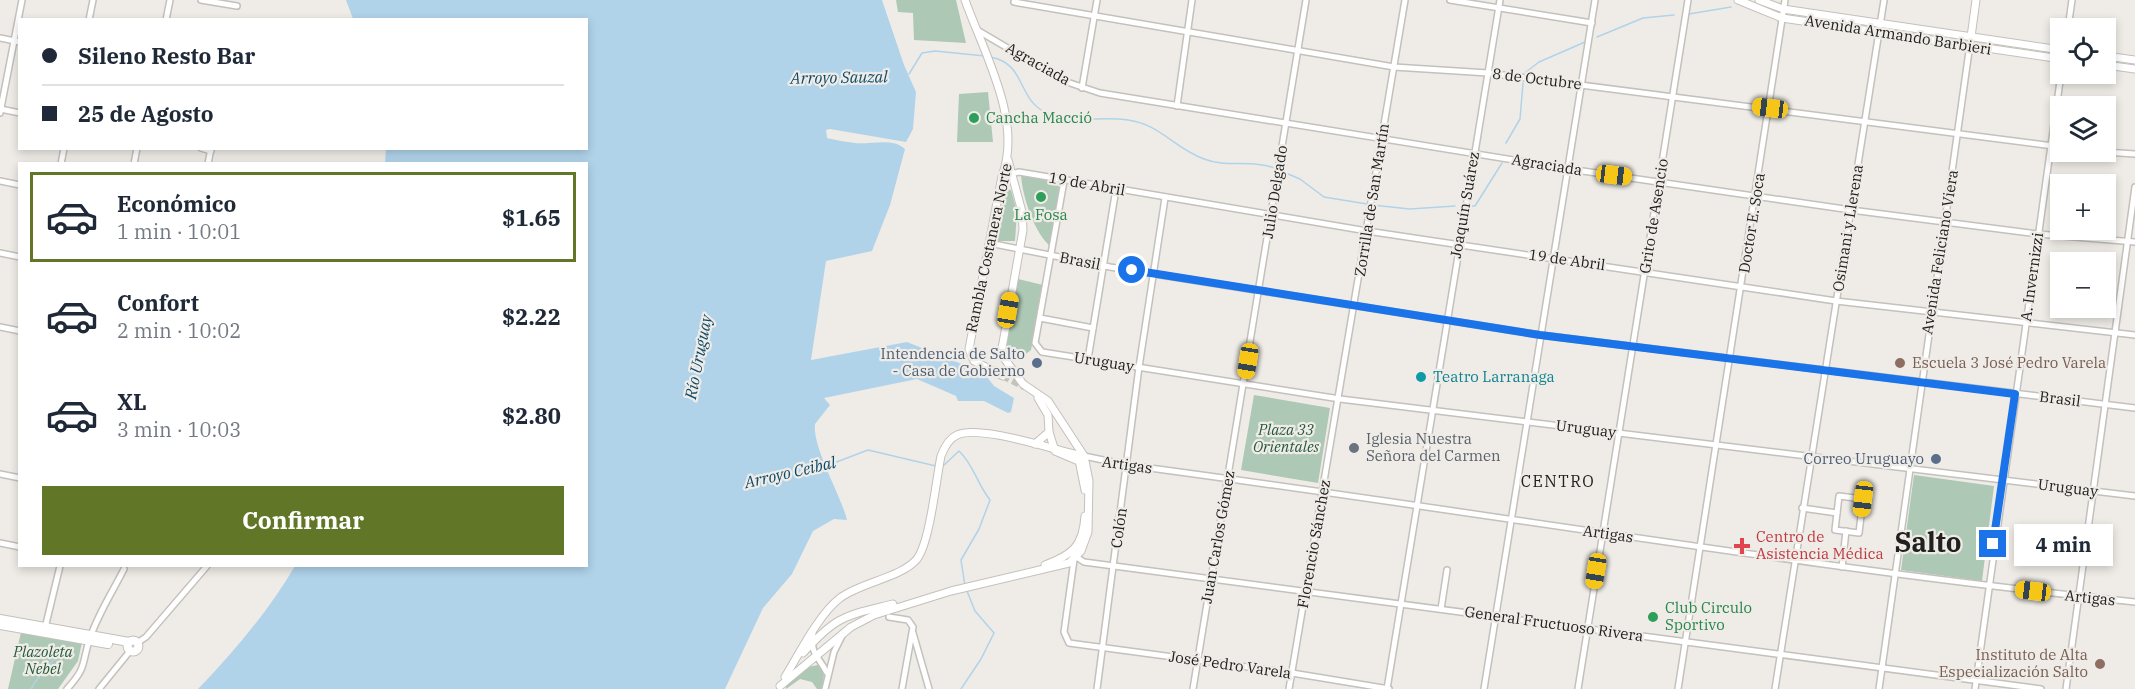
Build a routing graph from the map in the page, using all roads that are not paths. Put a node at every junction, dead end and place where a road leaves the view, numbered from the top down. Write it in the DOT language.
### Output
graph roads {
  1 [pos="22,0"];
  2 [pos="93,0"];
  3 [pos="170,0"];
  4 [pos="201,0"];
  5 [pos="965,0"];
  6 [pos="1096,0"];
  7 [pos="1192,0"];
  8 [pos="1306,0"];
  9 [pos="1405,0"];
  10 [pos="1450,0"];
  11 [pos="1500,0"];
  12 [pos="1595,0"];
  13 [pos="1688,0"];
  14 [pos="1738,0"];
  15 [pos="1759,0"];
  16 [pos="1785,0"];
  17 [pos="1884,0"];
  18 [pos="1976,0"];
  19 [pos="2072,0"];
  20 [pos="1014,2"];
  21 [pos="1030,2"];
  22 [pos="237,6"];
  23 [pos="1499,7"];
  24 [pos="1783,9"];
  25 [pos="1094,16"];
  26 [pos="19,18"];
  27 [pos="89,18"];
  28 [pos="166,18"];
  29 [pos="1782,18"];
  30 [pos="2069,18"];
  31 [pos="1592,23"];
  32 [pos="976,29"];
  33 [pos="1879,29"];
  34 [pos="1187,33"];
  35 [pos="1971,37"];
  36 [pos="0,38"];
  37 [pos="16,42"];
  38 [pos="1970,46"];
  39 [pos="2050,48"];
  40 [pos="1297,52"];
  41 [pos="2050,57"];
  42 [pos="2116,57"];
  43 [pos="2135,60"];
  44 [pos="2116,66"];
  45 [pos="1394,67"];
  46 [pos="2135,69"];
  47 [pos="1488,73"];
  48 [pos="1582,85"];
  49 [pos="1082,88"];
  50 [pos="1672,96"];
  51 [pos="1177,106"];
  52 [pos="1770,108"];
  53 [pos="0,111"];
  54 [pos="18,113"];
  55 [pos="1866,120"];
  56 [pos="1286,124"];
  57 [pos="1958,134"];
  58 [pos="1382,140"];
  59 [pos="2050,146"];
  60 [pos="2116,153"];
  61 [pos="1474,154"];
  62 [pos="2135,154"];
  63 [pos="1008,160"];
  64 [pos="1569,169"];
  65 [pos="1011,172"];
  66 [pos="1002,176"];
  67 [pos="0,181"];
  68 [pos="1064,181"];
  69 [pos="1660,181"];
  70 [pos="18,185"];
  71 [pos="2135,187"];
  72 [pos="1116,189"];
  73 [pos="999,190"];
  74 [pos="1016,190"];
  75 [pos="1756,196"];
  76 [pos="1165,198"];
  77 [pos="1851,210"];
  78 [pos="1271,215"];
  79 [pos="1944,223"];
  80 [pos="1367,231"];
  81 [pos="2038,234"];
  82 [pos="2128,242"];
  83 [pos="2135,242"];
  84 [pos="989,243"];
  85 [pos="1458,244"];
  86 [pos="1019,249"];
  87 [pos="0,253"];
  88 [pos="1052,256"];
  89 [pos="18,257"];
  90 [pos="1555,258"];
  91 [pos="1103,266"];
  92 [pos="1645,271"];
  93 [pos="1154,274"];
  94 [pos="1742,285"];
  95 [pos="1259,290"];
  96 [pos="1836,301"];
  97 [pos="1355,307"];
  98 [pos="1931,312"];
  99 [pos="1040,318"];
  100 [pos="1446,321"];
  101 [pos="2026,323"];
  102 [pos="0,327"];
  103 [pos="1093,328"];
  104 [pos="18,331"];
  105 [pos="2115,332"];
  106 [pos="2135,334"];
  107 [pos="1540,335"];
  108 [pos="1634,346"];
  109 [pos="1730,358"];
  110 [pos="1088,359"];
  111 [pos="1139,367"];
  112 [pos="1824,372"];
  113 [pos="1003,376"];
  114 [pos="1921,382"];
  115 [pos="1244,385"];
  116 [pos="2015,394"];
  117 [pos="1038,398"];
  118 [pos="1340,399"];
  119 [pos="2105,405"];
  120 [pos="2135,408"];
  121 [pos="1431,410"];
  122 [pos="1526,422"];
  123 [pos="1049,432"];
  124 [pos="1619,433"];
  125 [pos="1035,444"];
  126 [pos="1716,445"];
  127 [pos="1055,451"];
  128 [pos="1810,456"];
  129 [pos="1082,459"];
  130 [pos="1127,465"];
  131 [pos="1908,467"];
  132 [pos="0,474"];
  133 [pos="18,478"];
  134 [pos="1228,479"];
  135 [pos="2002,480"];
  136 [pos="2093,491"];
  137 [pos="1323,493"];
  138 [pos="2135,496"];
  139 [pos="1416,506"];
  140 [pos="1802,508"];
  141 [pos="1837,513"];
  142 [pos="1510,520"];
  143 [pos="1846,531"];
  144 [pos="1602,533"];
  145 [pos="0,543"];
  146 [pos="18,547"];
  147 [pos="1701,548"];
  148 [pos="1073,559"];
  149 [pos="1794,561"];
  150 [pos="1114,565"];
  151 [pos="60,567"];
  152 [pos="206,567"];
  153 [pos="1842,567"];
  154 [pos="124,569"];
  155 [pos="1447,570"];
  156 [pos="1894,573"];
  157 [pos="1211,577"];
  158 [pos="1987,586"];
  159 [pos="1306,590"];
  160 [pos="940,595"];
  161 [pos="2079,596"];
  162 [pos="2135,602"];
  163 [pos="1401,603"];
  164 [pos="1441,609"];
  165 [pos="1496,616"];
  166 [pos="889,617"];
  167 [pos="0,619"];
  168 [pos="0,625"];
  169 [pos="1587,629"];
  170 [pos="44,631"];
  171 [pos="813,632"];
  172 [pos="845,632"];
  173 [pos="913,632"];
  174 [pos="90,638"];
  175 [pos="1686,642"];
  176 [pos="811,644"];
  177 [pos="131,646"];
  178 [pos="1102,648"];
  179 [pos="834,652"];
  180 [pos="1780,654"];
  181 [pos="816,658"];
  182 [pos="1198,660"];
  183 [pos="794,667"];
  184 [pos="1881,668"];
  185 [pos="827,673"];
  186 [pos="1292,673"];
  187 [pos="1976,681"];
  188 [pos="779,687"];
  189 [pos="67,689"];
  190 [pos="99,689"];
  191 [pos="825,689"];
  192 [pos="902,689"];
  193 [pos="929,689"];
  194 [pos="1097,689"];
  195 [pos="1193,689"];
  196 [pos="1289,689"];
  197 [pos="1388,689"];
  198 [pos="1485,689"];
  199 [pos="1578,689"];
  200 [pos="1678,689"];
  201 [pos="1775,689"];
  202 [pos="1879,689"];
  203 [pos="1974,689"];
  204 [pos="2041,689"];
  205 [pos="2066,689"];
  1 -- 26 [label="street"];
  2 -- 27 [label="street"];
  3 -- 28 [label="street"];
  4 -- 22 [label="street"];
  5 -- 32 [label="street, Rambla Costanera Norte"];
  6 -- 25 [label="street"];
  7 -- 34 [label="street"];
  8 -- 40 [label="street, Julio Delgado"];
  9 -- 45 [label="street, Zorrilla de San Martín"];
  10 -- 23 [label="street"];
  11 -- 23 [label="street, Joaquín Suárez"];
  12 -- 31 [label="street"];
  13 -- 50 [label="street, Grito de Asencio"];
  14 -- 29 [label="street, Avenida Armando Barbieri"];
  15 -- 24 [label="street, Avenida Armando Barbieri"];
  16 -- 24 [label="street, Doctor E. Soca"];
  17 -- 33 [label="street, Osimani y Llerena"];
  18 -- 35 [label="street"];
  19 -- 30 [label="street"];
  20 -- 21 [label="street, 8 de Octubre"];
  21 -- 25 [label="street, 8 de Octubre"];
  23 -- 31 [label="street"];
  23 -- 47 [label="street, Joaquín Suárez"];
  24 -- 29 [label="street, Doctor E. Soca"];
  24 -- 33 [label="street, Avenida Armando Barbieri"];
  25 -- 34 [label="street, 8 de Octubre"];
  25 -- 49 [label="street"];
  29 -- 33 [label="street, Avenida Armando Barbieri"];
  29 -- 52 [label="street, Doctor E. Soca"];
  31 -- 48 [label="street"];
  32 -- 49 [label="street, Agraciada"];
  32 -- 63 [label="street, Rambla Costanera Norte"];
  33 -- 35 [label="street, Avenida Armando Barbieri"];
  33 -- 38 [label="street, Avenida Armando Barbieri"];
  33 -- 55 [label="street, Osimani y Llerena"];
  34 -- 40 [label="street, 8 de Octubre"];
  34 -- 51 [label="street"];
  35 -- 38 [label="street, Avenida Feliciano Viera"];
  35 -- 39 [label="street, Avenida Armando Barbieri"];
  36 -- 37 [label="street"];
  37 -- 53 [label="street"];
  38 -- 41 [label="street, Avenida Armando Barbieri"];
  38 -- 57 [label="street, Avenida Feliciano Viera"];
  40 -- 45 [label="street, 8 de Octubre"];
  40 -- 56 [label="street, Julio Delgado"];
  42 -- 43 [label="street"];
  44 -- 46 [label="street"];
  45 -- 47 [label="street, 8 de Octubre"];
  45 -- 58 [label="street, Zorrilla de San Martín"];
  47 -- 48 [label="street, 8 de Octubre"];
  47 -- 61 [label="street, Joaquín Suárez"];
  48 -- 50 [label="street, 8 de Octubre"];
  48 -- 64 [label="street"];
  49 -- 51 [label="street, Agraciada"];
  50 -- 52 [label="street, 8 de Octubre"];
  50 -- 69 [label="street, Grito de Asencio"];
  51 -- 56 [label="street, Agraciada"];
  52 -- 55 [label="street, 8 de Octubre"];
  52 -- 75 [label="street, Doctor E. Soca"];
  53 -- 54 [label="street"];
  55 -- 57 [label="street, 8 de Octubre"];
  55 -- 77 [label="street, Osimani y Llerena"];
  56 -- 58 [label="street, Agraciada"];
  56 -- 78 [label="street, Julio Delgado"];
  57 -- 59 [label="street, 8 de Octubre"];
  57 -- 79 [label="street, Avenida Feliciano Viera"];
  58 -- 61 [label="street, Agraciada"];
  58 -- 80 [label="street, Zorrilla de San Martín"];
  59 -- 81 [label="street, A. Invernizzi"];
  60 -- 62 [label="street"];
  61 -- 64 [label="street, Agraciada"];
  61 -- 85 [label="street, Joaquín Suárez"];
  63 -- 65 [label="street"];
  63 -- 66 [label="street, Rambla Costanera Norte"];
  64 -- 69 [label="street, Agraciada"];
  64 -- 90 [label="street"];
  65 -- 66 [label="street"];
  65 -- 68 [label="street, 19 de Abril"];
  65 -- 74 [label="street"];
  66 -- 73 [label="street, Rambla Costanera Norte"];
  67 -- 70 [label="street"];
  68 -- 72 [label="street, 19 de Abril"];
  68 -- 88 [label="street"];
  69 -- 75 [label="street, Agraciada"];
  69 -- 92 [label="street, Grito de Asencio"];
  71 -- 82 [label="street"];
  72 -- 76 [label="street, 19 de Abril"];
  72 -- 91 [label="street"];
  73 -- 74 [label="street"];
  73 -- 84 [label="street, Rambla Costanera Norte"];
  74 -- 86 [label="street"];
  75 -- 77 [label="street, Agraciada"];
  75 -- 94 [label="street, Doctor E. Soca"];
  76 -- 78 [label="street, 19 de Abril"];
  76 -- 93 [label="street, Colón"];
  77 -- 79 [label="street, Agraciada"];
  77 -- 96 [label="street, Osimani y Llerena"];
  78 -- 80 [label="street, 19 de Abril"];
  78 -- 95 [label="street, Julio Delgado"];
  79 -- 81 [label="street, Agraciada"];
  79 -- 98 [label="street, Avenida Feliciano Viera"];
  80 -- 85 [label="street, 19 de Abril"];
  80 -- 97 [label="street, Zorrilla de San Martín"];
  81 -- 82 [label="street, Agraciada"];
  81 -- 101 [label="street, A. Invernizzi"];
  82 -- 83 [label="street, Agraciada"];
  82 -- 105 [label="street"];
  84 -- 86 [label="street, Brasil"];
  84 -- 113 [label="street, Rambla Costanera Norte"];
  85 -- 90 [label="street, 19 de Abril"];
  85 -- 100 [label="street, Joaquín Suárez"];
  86 -- 88 [label="street, Brasil"];
  86 -- 129 [label="street"];
  87 -- 89 [label="street"];
  88 -- 91 [label="street, Brasil"];
  88 -- 99 [label="street"];
  90 -- 92 [label="street, 19 de Abril"];
  90 -- 107 [label="street"];
  91 -- 93 [label="street, Brasil"];
  91 -- 103 [label="street"];
  92 -- 94 [label="street, 19 de Abril"];
  92 -- 108 [label="street, Grito de Asencio"];
  93 -- 95 [label="street, Brasil"];
  93 -- 111 [label="street, Colón"];
  94 -- 96 [label="street, 19 de Abril"];
  94 -- 109 [label="street, Doctor E. Soca"];
  95 -- 97 [label="street, Brasil"];
  95 -- 115 [label="street, Julio Delgado"];
  96 -- 98 [label="street, 19 de Abril"];
  96 -- 112 [label="street, Osimani y Llerena"];
  97 -- 100 [label="street, Brasil"];
  97 -- 118 [label="street, Zorrilla de San Martín"];
  98 -- 101 [label="street, 19 de Abril"];
  98 -- 114 [label="street, Avenida Feliciano Viera"];
  99 -- 103 [label="street"];
  99 -- 110 [label="street, Uruguay"];
  100 -- 107 [label="street, Brasil"];
  100 -- 121 [label="street, Joaquín Suárez"];
  101 -- 105 [label="street, 19 de Abril"];
  101 -- 116 [label="street, A. Invernizzi"];
  102 -- 104 [label="street"];
  103 -- 110 [label="street"];
  105 -- 106 [label="street, 19 de Abril"];
  105 -- 119 [label="street"];
  107 -- 108 [label="street, Brasil"];
  107 -- 122 [label="street"];
  108 -- 109 [label="street, Brasil"];
  108 -- 124 [label="street, Grito de Asencio"];
  109 -- 112 [label="street, Brasil"];
  109 -- 126 [label="street, Doctor E. Soca"];
  110 -- 111 [label="street, Uruguay"];
  111 -- 115 [label="street, Uruguay"];
  111 -- 130 [label="street, Colón"];
  112 -- 114 [label="street, Brasil"];
  112 -- 128 [label="street, Osimani y Llerena"];
  114 -- 116 [label="street, Brasil"];
  114 -- 131 [label="street, Avenida Feliciano Viera"];
  115 -- 118 [label="street, Uruguay"];
  115 -- 134 [label="street, Juan Carlos Gómez"];
  116 -- 119 [label="street, Brasil"];
  116 -- 135 [label="street, A. Invernizzi"];
  117 -- 123 [label="street"];
  118 -- 121 [label="street, Uruguay"];
  118 -- 137 [label="street, Florencio Sánchez"];
  119 -- 120 [label="street, Brasil"];
  119 -- 136 [label="street"];
  121 -- 122 [label="street, Uruguay"];
  121 -- 139 [label="street, Joaquín Suárez"];
  122 -- 124 [label="street, Uruguay"];
  122 -- 142 [label="street"];
  123 -- 125 [label="street"];
  123 -- 127 [label="street"];
  124 -- 126 [label="street, Uruguay"];
  124 -- 144 [label="street, Grito de Asencio"];
  125 -- 127 [label="street"];
  125 -- 171 [label="street"];
  126 -- 128 [label="street, Uruguay"];
  126 -- 147 [label="street, Doctor E. Soca"];
  127 -- 129 [label="street"];
  128 -- 131 [label="street, Uruguay"];
  128 -- 140 [label="street, Osimani y Llerena"];
  129 -- 130 [label="street, Artigas"];
  129 -- 148 [label="street"];
  130 -- 134 [label="street, Artigas"];
  130 -- 150 [label="street, Colón"];
  131 -- 135 [label="street, Uruguay"];
  131 -- 156 [label="street, Avenida Feliciano Viera"];
  132 -- 133 [label="street"];
  134 -- 137 [label="street, Artigas"];
  134 -- 157 [label="street, Juan Carlos Gómez"];
  135 -- 136 [label="street, Uruguay"];
  135 -- 158 [label="street, A. Invernizzi"];
  136 -- 138 [label="street, Uruguay"];
  136 -- 161 [label="street"];
  137 -- 139 [label="street, Artigas"];
  137 -- 159 [label="street, Florencio Sánchez"];
  139 -- 142 [label="street, Artigas"];
  139 -- 163 [label="street, Joaquín Suárez"];
  140 -- 141 [label="street"];
  140 -- 149 [label="street, Osimani y Llerena"];
  141 -- 143 [label="street"];
  141 -- 143 [label="street"];
  142 -- 144 [label="street, Artigas"];
  142 -- 165 [label="street"];
  143 -- 153 [label="street"];
  144 -- 147 [label="street, Artigas"];
  144 -- 169 [label="street, Grito de Asencio"];
  145 -- 146 [label="street"];
  147 -- 149 [label="street, Artigas"];
  147 -- 175 [label="street, Doctor E. Soca"];
  148 -- 150 [label="street, General Fructuoso Rivera"];
  148 -- 160 [label="street"];
  148 -- 178 [label="street, José Pedro Varela"];
  149 -- 153 [label="street, Artigas"];
  149 -- 180 [label="street, Osimani y Llerena"];
  150 -- 157 [label="street, General Fructuoso Rivera"];
  150 -- 178 [label="street, Colón"];
  151 -- 170 [label="street"];
  152 -- 177 [label="street"];
  153 -- 156 [label="street, Artigas"];
  154 -- 174 [label="street"];
  155 -- 164 [label="street"];
  156 -- 158 [label="street, Artigas"];
  156 -- 184 [label="street, Avenida Feliciano Viera"];
  157 -- 159 [label="street, General Fructuoso Rivera"];
  157 -- 182 [label="street, Juan Carlos Gómez"];
  158 -- 161 [label="street, Artigas"];
  158 -- 187 [label="street, A. Invernizzi"];
  159 -- 163 [label="street, General Fructuoso Rivera"];
  159 -- 186 [label="street, Florencio Sánchez"];
  160 -- 172 [label="street"];
  160 -- 176 [label="street"];
  161 -- 162 [label="street, Artigas"];
  161 -- 205 [label="street"];
  163 -- 164 [label="street, General Fructuoso Rivera"];
  163 -- 197 [label="street, Joaquín Suárez"];
  164 -- 165 [label="street, General Fructuoso Rivera"];
  165 -- 169 [label="street, General Fructuoso Rivera"];
  165 -- 198 [label="street"];
  166 -- 173 [label="street"];
  167 -- 170 [label="main road"];
  168 -- 170 [label="main road"];
  169 -- 175 [label="street, General Fructuoso Rivera"];
  169 -- 199 [label="street, Grito de Asencio"];
  170 -- 174 [label="main road"];
  171 -- 176 [label="street"];
  171 -- 183 [label="street"];
  172 -- 179 [label="street"];
  172 -- 181 [label="street"];
  173 -- 192 [label="street"];
  173 -- 193 [label="street"];
  174 -- 177 [label="main road"];
  174 -- 189 [label="street"];
  175 -- 180 [label="street, General Fructuoso Rivera"];
  175 -- 200 [label="street, Doctor E. Soca"];
  176 -- 181 [label="street"];
  176 -- 183 [label="street"];
  177 -- 190 [label="street"];
  178 -- 182 [label="street, José Pedro Varela"];
  178 -- 194 [label="street, Colón"];
  179 -- 181 [label="street"];
  179 -- 185 [label="street"];
  180 -- 184 [label="street, General Fructuoso Rivera"];
  180 -- 201 [label="street, Osimani y Llerena"];
  181 -- 183 [label="street"];
  181 -- 185 [label="street"];
  182 -- 186 [label="street, José Pedro Varela"];
  182 -- 195 [label="street, Juan Carlos Gómez"];
  183 -- 188 [label="street"];
  184 -- 187 [label="street, General Fructuoso Rivera"];
  184 -- 202 [label="street, Avenida Feliciano Viera"];
  185 -- 191 [label="street"];
  186 -- 196 [label="street, Florencio Sánchez"];
  186 -- 197 [label="street, José Pedro Varela"];
  187 -- 203 [label="street, A. Invernizzi"];
  187 -- 204 [label="street, General Fructuoso Rivera"];
}
